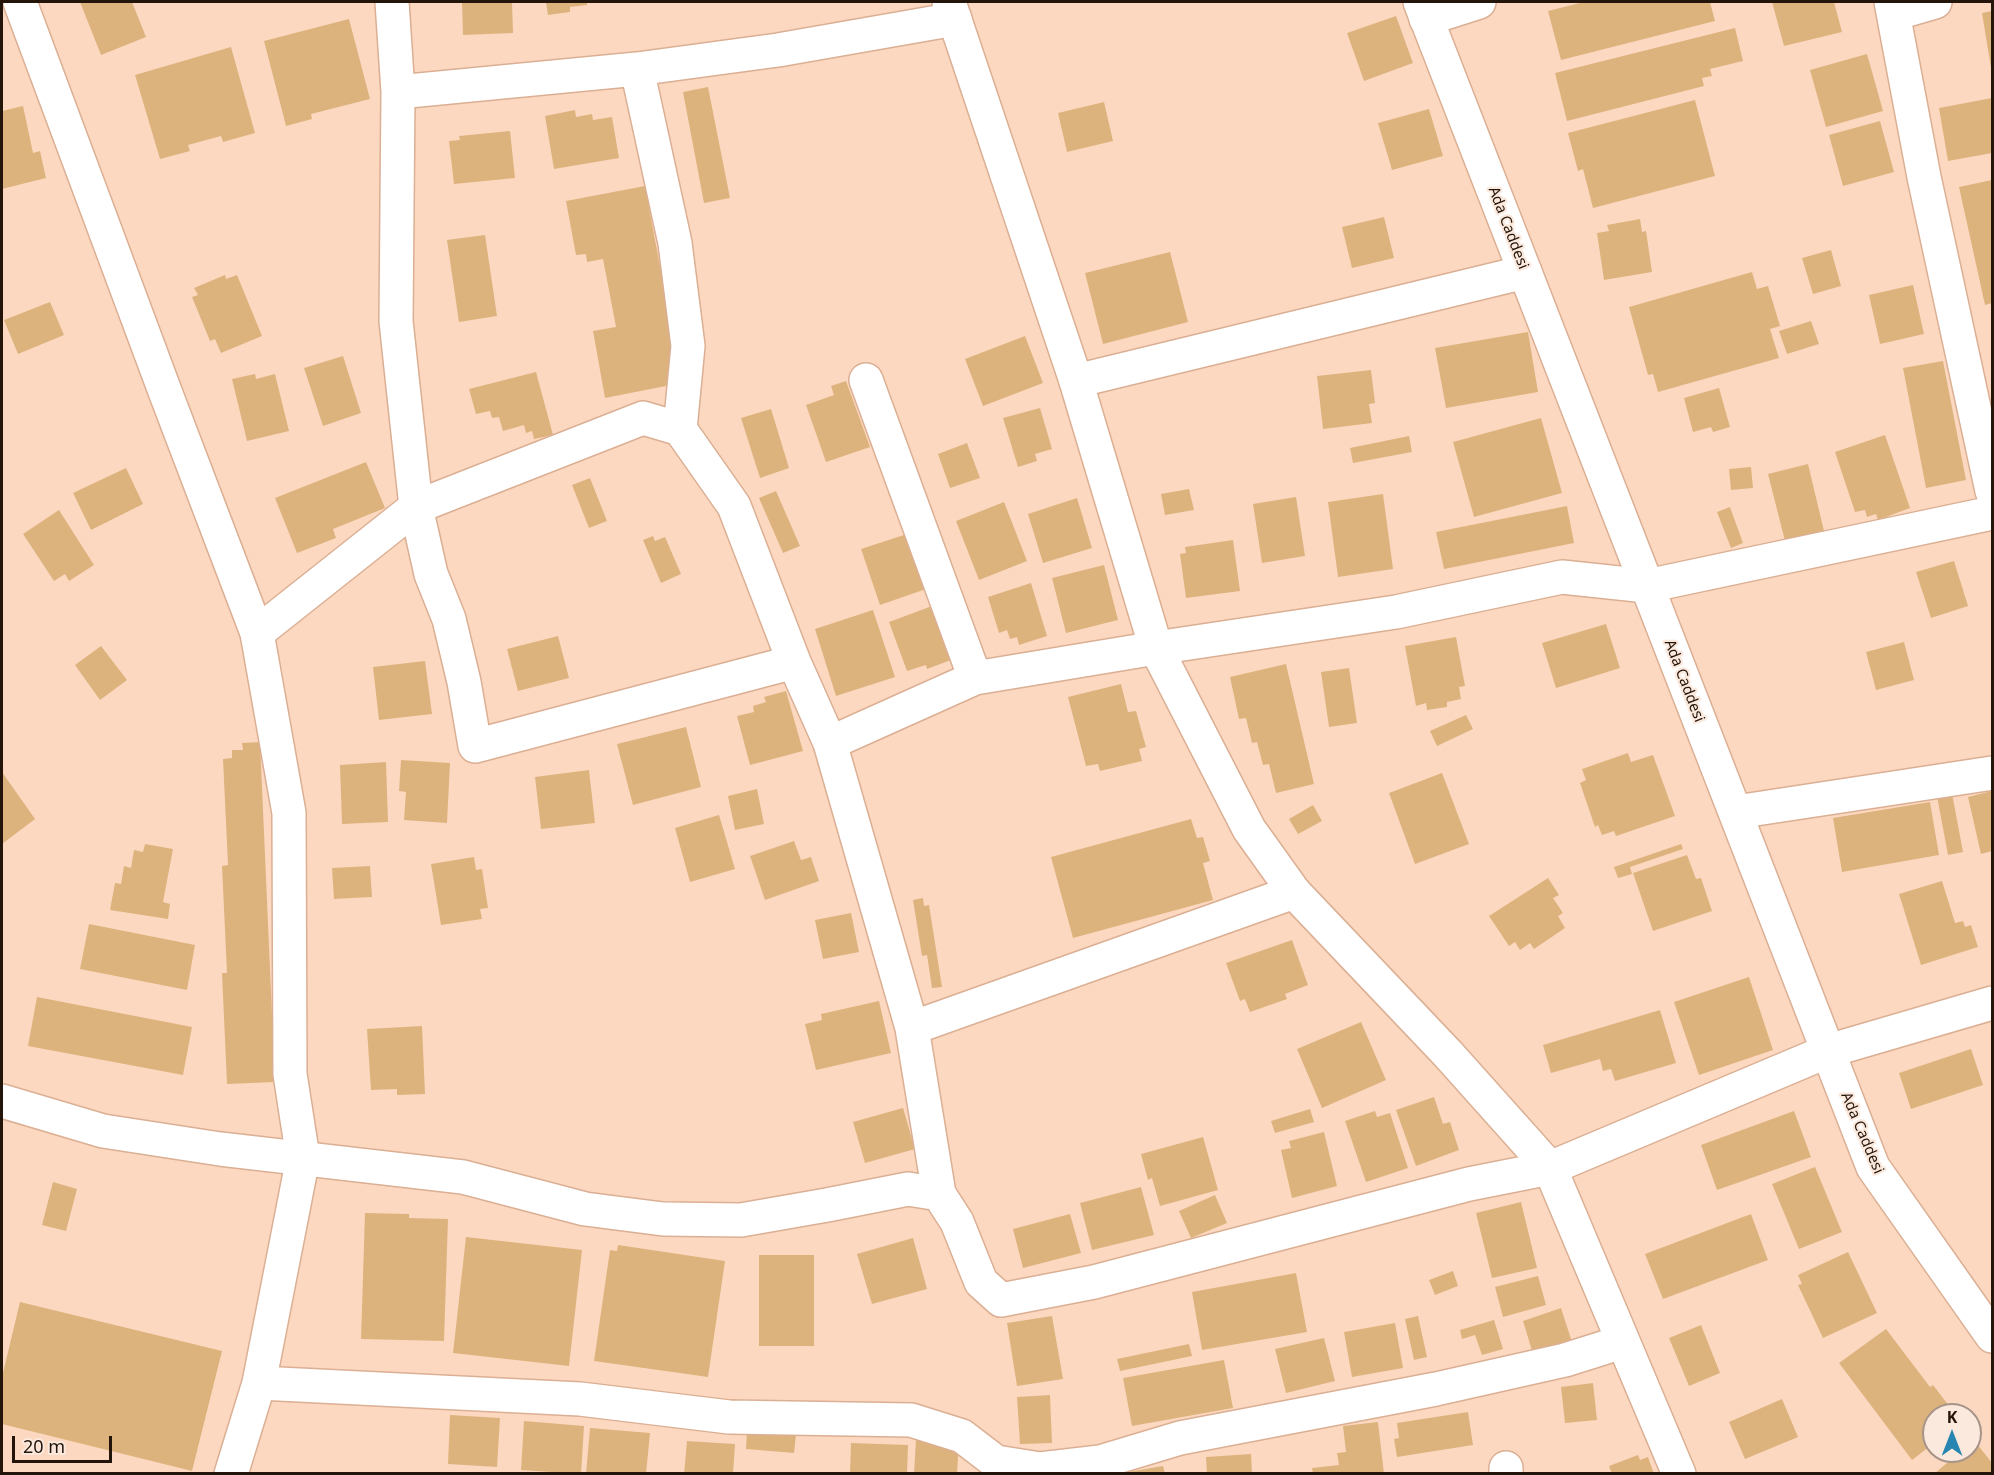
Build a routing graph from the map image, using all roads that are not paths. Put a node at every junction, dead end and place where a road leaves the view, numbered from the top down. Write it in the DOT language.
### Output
graph roads {
  1 [pos="20,2"];
  2 [pos="392,2"];
  3 [pos="1479,2"];
  4 [pos="1935,2"];
  5 [pos="1893,8"];
  6 [pos="952,10"];
  7 [pos="1423,10"];
  8 [pos="637,69"];
  9 [pos="398,92"];
  10 [pos="1525,272"];
  11 [pos="866,380"];
  12 [pos="1076,381"];
  13 [pos="680,429"];
  14 [pos="1992,491"];
  15 [pos="416,507"];
  16 [pos="1992,513"];
  17 [pos="1647,586"];
  18 [pos="257,633"];
  19 [pos="1156,648"];
  20 [pos="794,662"];
  21 [pos="975,678"];
  22 [pos="830,743"];
  23 [pos="1992,772"];
  24 [pos="1736,812"];
  25 [pos="1294,892"];
  26 [pos="1992,1003"];
  27 [pos="912,1028"];
  28 [pos="1828,1051"];
  29 [pos="2,1101"];
  30 [pos="303,1158"];
  31 [pos="1550,1168"];
  32 [pos="939,1194"];
  33 [pos="1992,1334"];
  34 [pos="1622,1342"];
  35 [pos="259,1383"];
  36 [pos="1014,1469"];
  37 [pos="231,1473"];
  38 [pos="1679,1473"];
  1 -- 18 [label="street"];
  2 -- 9 [label="street"];
  3 -- 7 [label="street"];
  4 -- 5 [label="street"];
  5 -- 14 [label="street"];
  6 -- 8 [label="street"];
  6 -- 12 [label="street"];
  7 -- 10 [label="street, Ada Caddesi"];
  8 -- 9 [label="street"];
  8 -- 13 [label="street"];
  9 -- 15 [label="street"];
  10 -- 12 [label="street"];
  10 -- 17 [label="street, Ada Caddesi"];
  11 -- 21 [label="street"];
  12 -- 19 [label="street"];
  13 -- 15 [label="street"];
  13 -- 20 [label="street"];
  15 -- 18 [label="street"];
  15 -- 20 [label="street"];
  16 -- 17 [label="street"];
  17 -- 19 [label="street"];
  17 -- 24 [label="street, Ada Caddesi"];
  18 -- 30 [label="street"];
  19 -- 21 [label="street"];
  19 -- 25 [label="street"];
  20 -- 22 [label="street"];
  21 -- 22 [label="street"];
  22 -- 27 [label="street"];
  23 -- 24 [label="street"];
  24 -- 28 [label="street, Ada Caddesi"];
  25 -- 27 [label="street"];
  25 -- 31 [label="street"];
  26 -- 28 [label="street"];
  27 -- 32 [label="street"];
  28 -- 31 [label="street"];
  28 -- 33 [label="street, Ada Caddesi"];
  29 -- 30 [label="street"];
  30 -- 32 [label="street"];
  30 -- 35 [label="street"];
  31 -- 32 [label="street"];
  31 -- 34 [label="street"];
  34 -- 36 [label="street"];
  34 -- 38 [label="street"];
  35 -- 36 [label="street"];
  35 -- 37 [label="street"];
}
